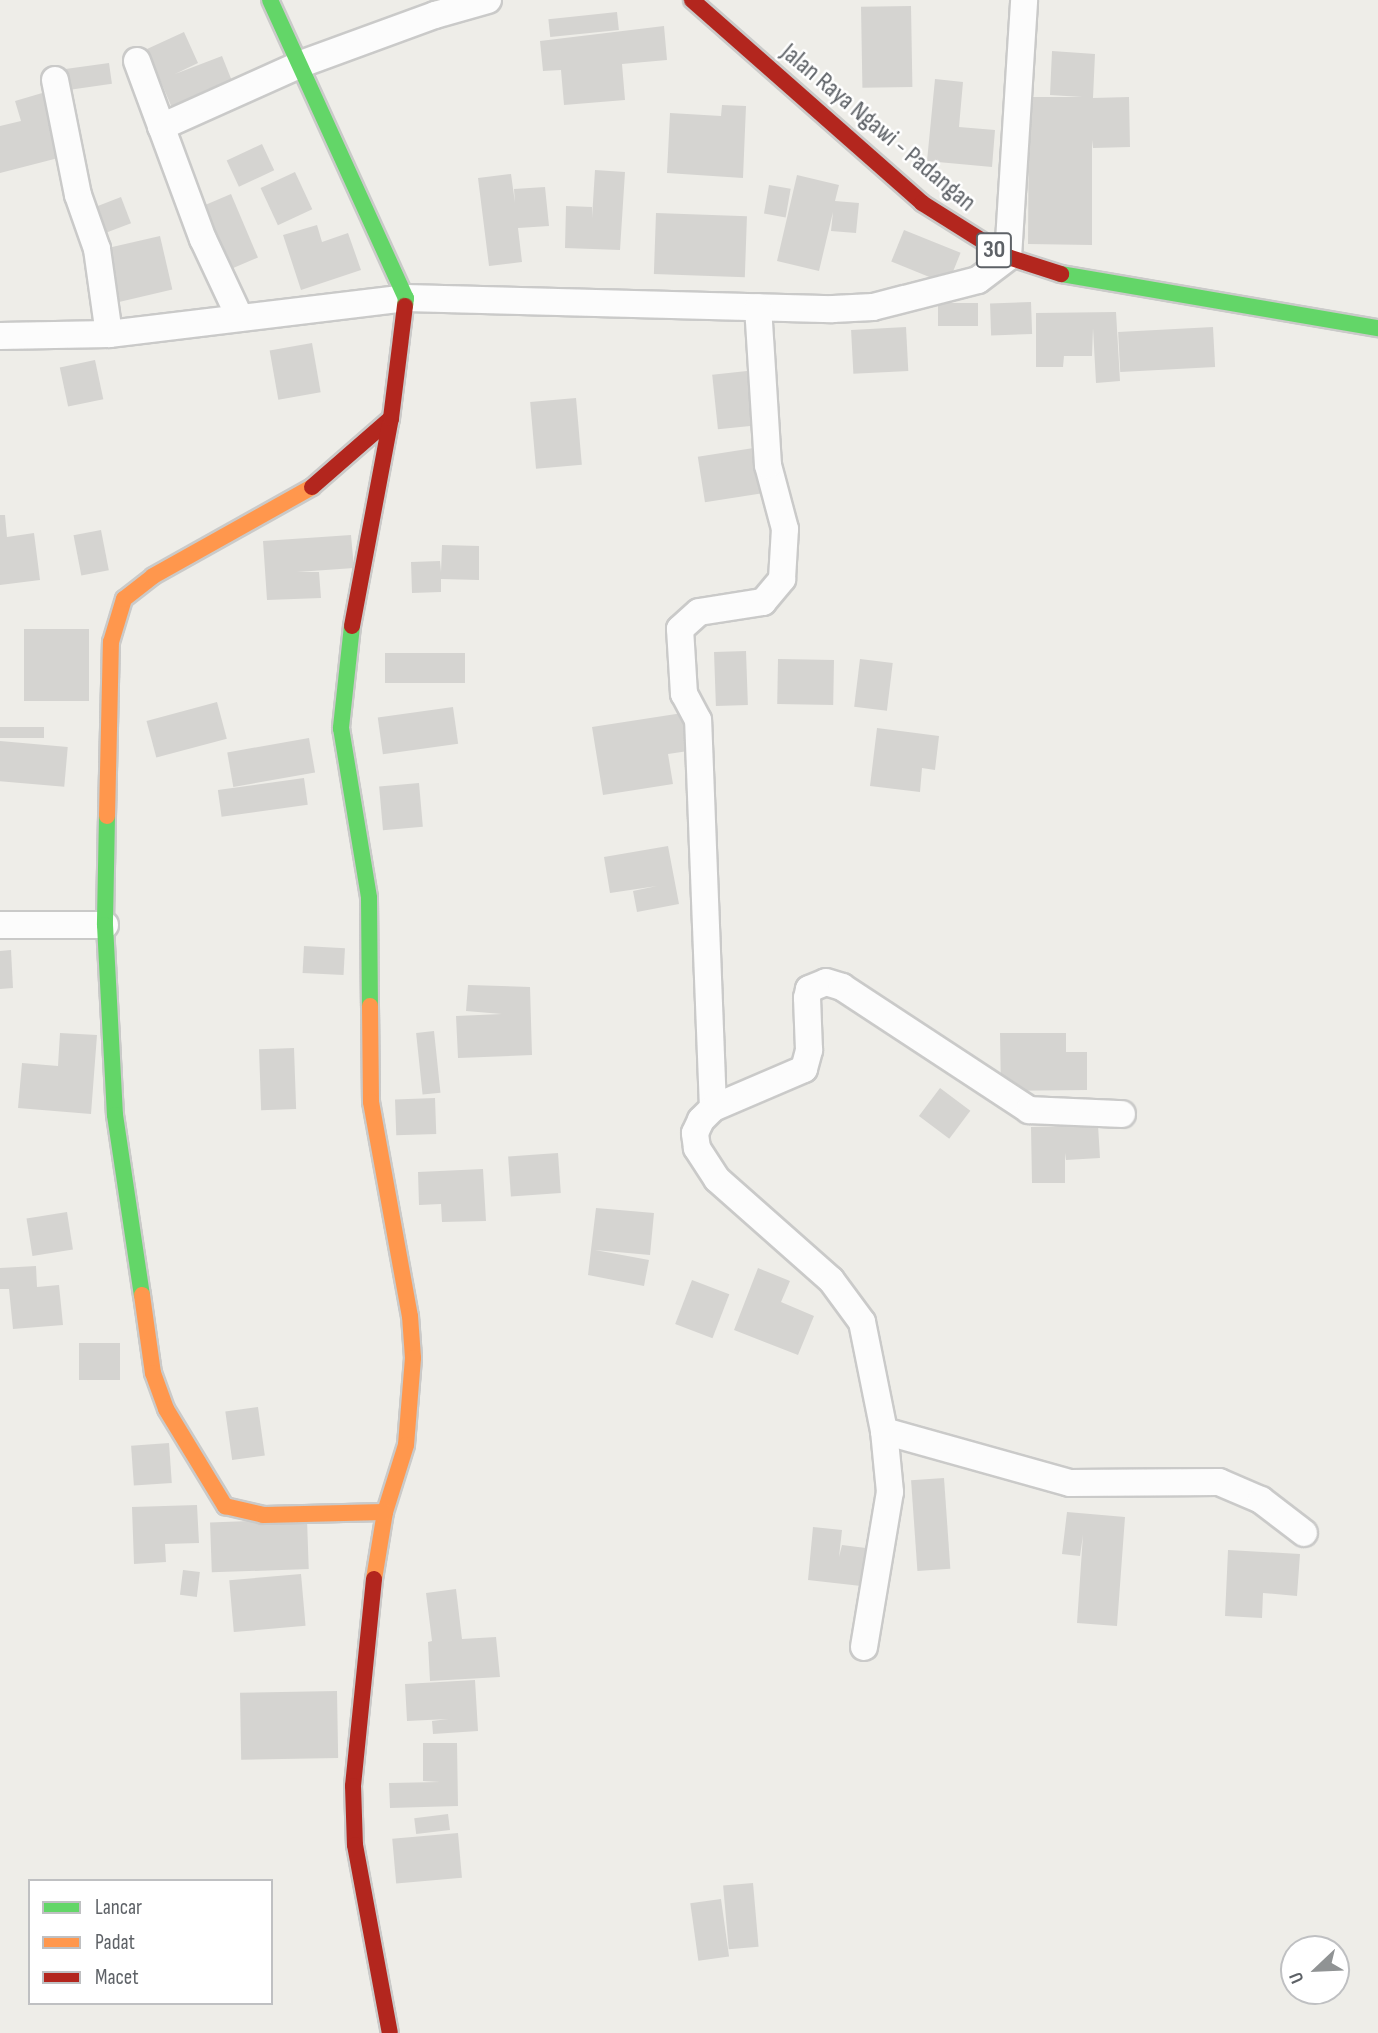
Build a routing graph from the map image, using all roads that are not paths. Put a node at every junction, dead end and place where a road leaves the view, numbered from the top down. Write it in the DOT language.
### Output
graph roads {
  1 [pos="270,0"];
  2 [pos="488,0"];
  3 [pos="692,0"];
  4 [pos="1024,0"];
  5 [pos="137,61"];
  6 [pos="302,64"];
  7 [pos="55,80"];
  8 [pos="161,127"];
  9 [pos="1008,257"];
  10 [pos="406,298"];
  11 [pos="758,307"];
  12 [pos="240,318"];
  13 [pos="1378,328"];
  14 [pos="109,334"];
  15 [pos="0,336"];
  16 [pos="391,418"];
  17 [pos="0,925"];
  18 [pos="105,925"];
  19 [pos="713,1108"];
  20 [pos="1122,1114"];
  21 [pos="884,1431"];
  22 [pos="386,1512"];
  23 [pos="1304,1533"];
  24 [pos="864,1647"];
  25 [pos="390,2033"];
  1 -- 6 [label="main road"];
  2 -- 6 [label="street"];
  3 -- 9 [label="main road, Jalan Raya Ngawi - Padangan / 30"];
  4 -- 9 [label="street"];
  5 -- 8 [label="street"];
  6 -- 8 [label="street"];
  6 -- 10 [label="main road"];
  7 -- 14 [label="street"];
  8 -- 12 [label="street"];
  9 -- 11 [label="street"];
  9 -- 13 [label="main road, Jalan Raya Ngawi - Padangan / 30"];
  10 -- 11 [label="street"];
  10 -- 12 [label="street"];
  10 -- 16 [label="main road"];
  11 -- 19 [label="street"];
  12 -- 14 [label="street"];
  14 -- 15 [label="street"];
  16 -- 18 [label="main road"];
  16 -- 22 [label="main road"];
  17 -- 18 [label="street"];
  18 -- 22 [label="main road"];
  19 -- 20 [label="street"];
  19 -- 21 [label="street"];
  21 -- 23 [label="street"];
  21 -- 24 [label="street"];
  22 -- 25 [label="main road"];
}
